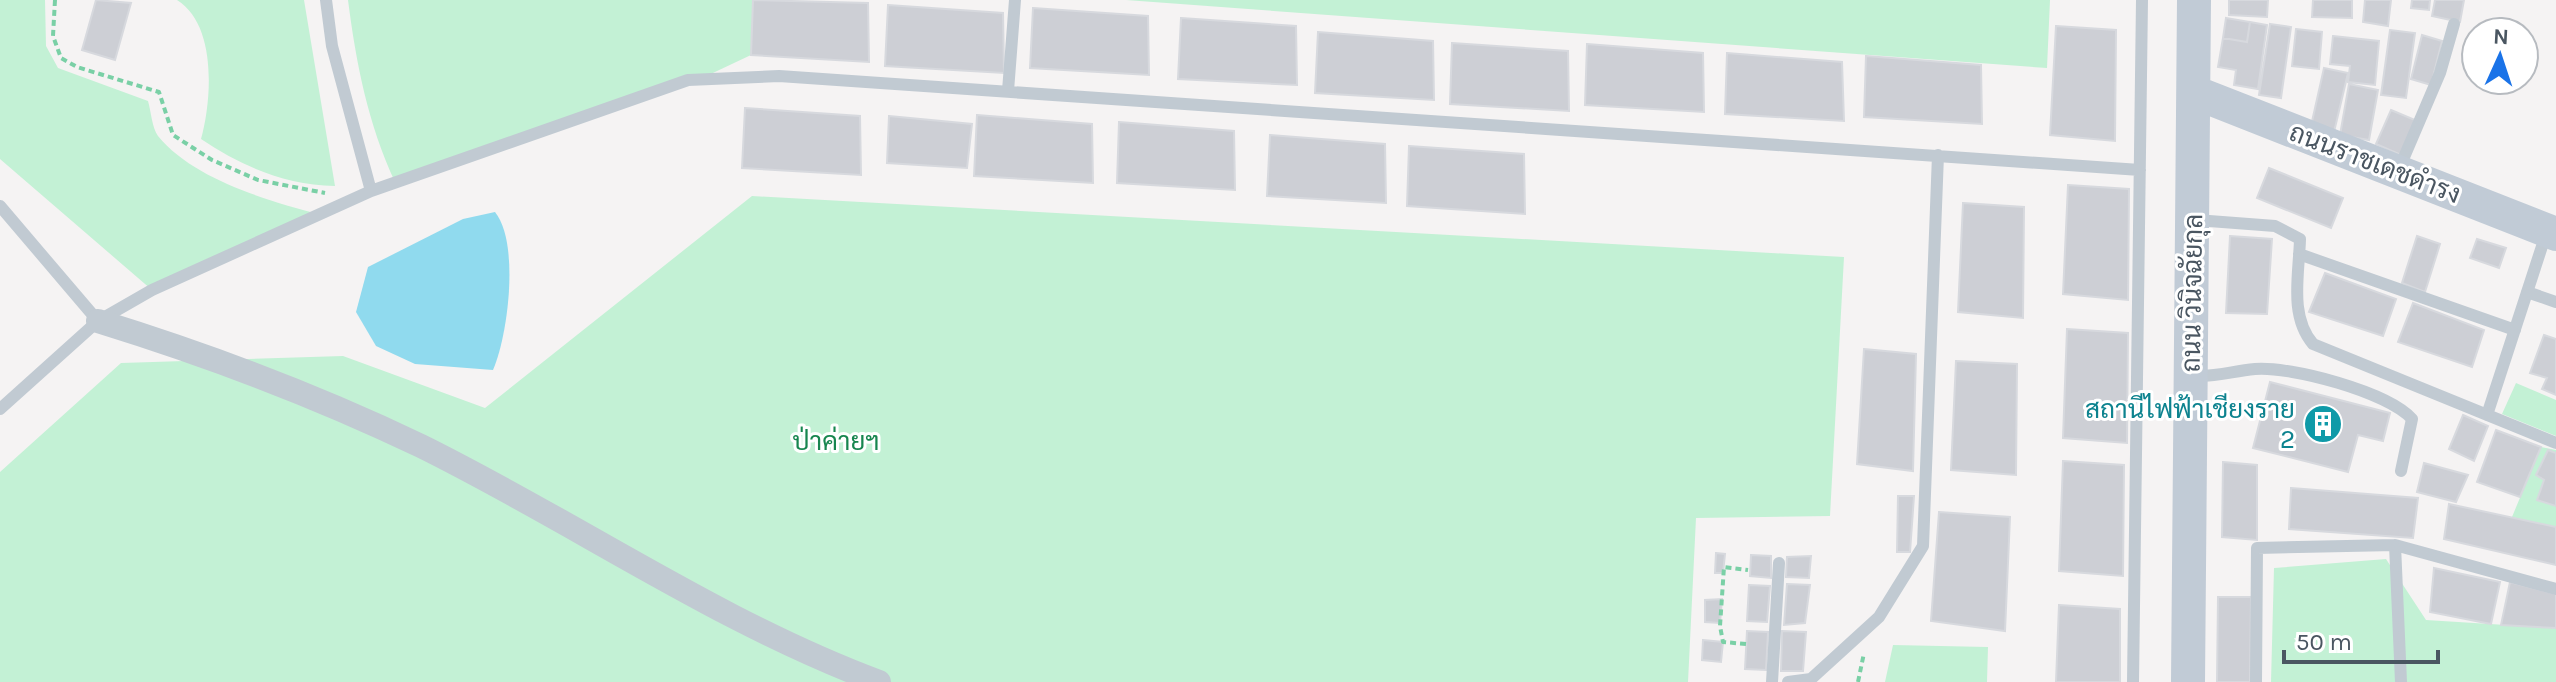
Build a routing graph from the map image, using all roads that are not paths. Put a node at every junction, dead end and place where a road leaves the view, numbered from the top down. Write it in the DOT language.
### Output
graph roads {
  1 [pos="326,0"];
  2 [pos="1015,0"];
  3 [pos="2142,0"];
  4 [pos="2194,0"];
  5 [pos="2454,24"];
  6 [pos="1008,91"];
  7 [pos="2194,92"];
  8 [pos="1938,155"];
  9 [pos="2140,170"];
  10 [pos="2397,172"];
  11 [pos="371,191"];
  12 [pos="0,206"];
  13 [pos="2192,219"];
  14 [pos="2552,232"];
  15 [pos="2299,254"];
  16 [pos="2527,292"];
  17 [pos="2556,302"];
  18 [pos="98,321"];
  19 [pos="2515,330"];
  20 [pos="2191,376"];
  21 [pos="0,409"];
  22 [pos="2487,415"];
  23 [pos="2556,443"];
  24 [pos="2401,471"];
  25 [pos="2395,545"];
  26 [pos="1779,563"];
  27 [pos="2556,589"];
  28 [pos="879,682"];
  29 [pos="1772,682"];
  30 [pos="1788,682"];
  31 [pos="2133,682"];
  32 [pos="2188,682"];
  33 [pos="2256,682"];
  34 [pos="2401,682"];
  1 -- 11 [label="lane"];
  2 -- 6 [label="lane"];
  3 -- 9 [label="lane"];
  4 -- 7 [label="street, ถนน วินิจฉัยกุล"];
  5 -- 10 [label="lane"];
  6 -- 8 [label="lane"];
  6 -- 11 [label="lane"];
  7 -- 10 [label="street, ถนนราชเดชดำรง"];
  7 -- 13 [label="street, ถนน วินิจฉัยกุล"];
  8 -- 9 [label="lane"];
  8 -- 30 [label="lane"];
  9 -- 31 [label="lane"];
  10 -- 14 [label="street, ถนนราชเดชดำรง"];
  11 -- 18 [label="lane"];
  12 -- 18 [label="lane"];
  13 -- 15 [label="lane"];
  13 -- 20 [label="street, ถนน วินิจฉัยกุล"];
  14 -- 16 [label="lane"];
  15 -- 19 [label="lane"];
  15 -- 22 [label="lane"];
  16 -- 17 [label="lane"];
  16 -- 19 [label="lane"];
  18 -- 21 [label="lane"];
  18 -- 28 [label="street"];
  19 -- 22 [label="lane"];
  20 -- 24 [label="lane"];
  20 -- 32 [label="street, ถนน วินิจฉัยกุล"];
  22 -- 23 [label="lane"];
  25 -- 27 [label="lane"];
  25 -- 33 [label="lane"];
  25 -- 34 [label="lane"];
  26 -- 29 [label="lane"];
}
